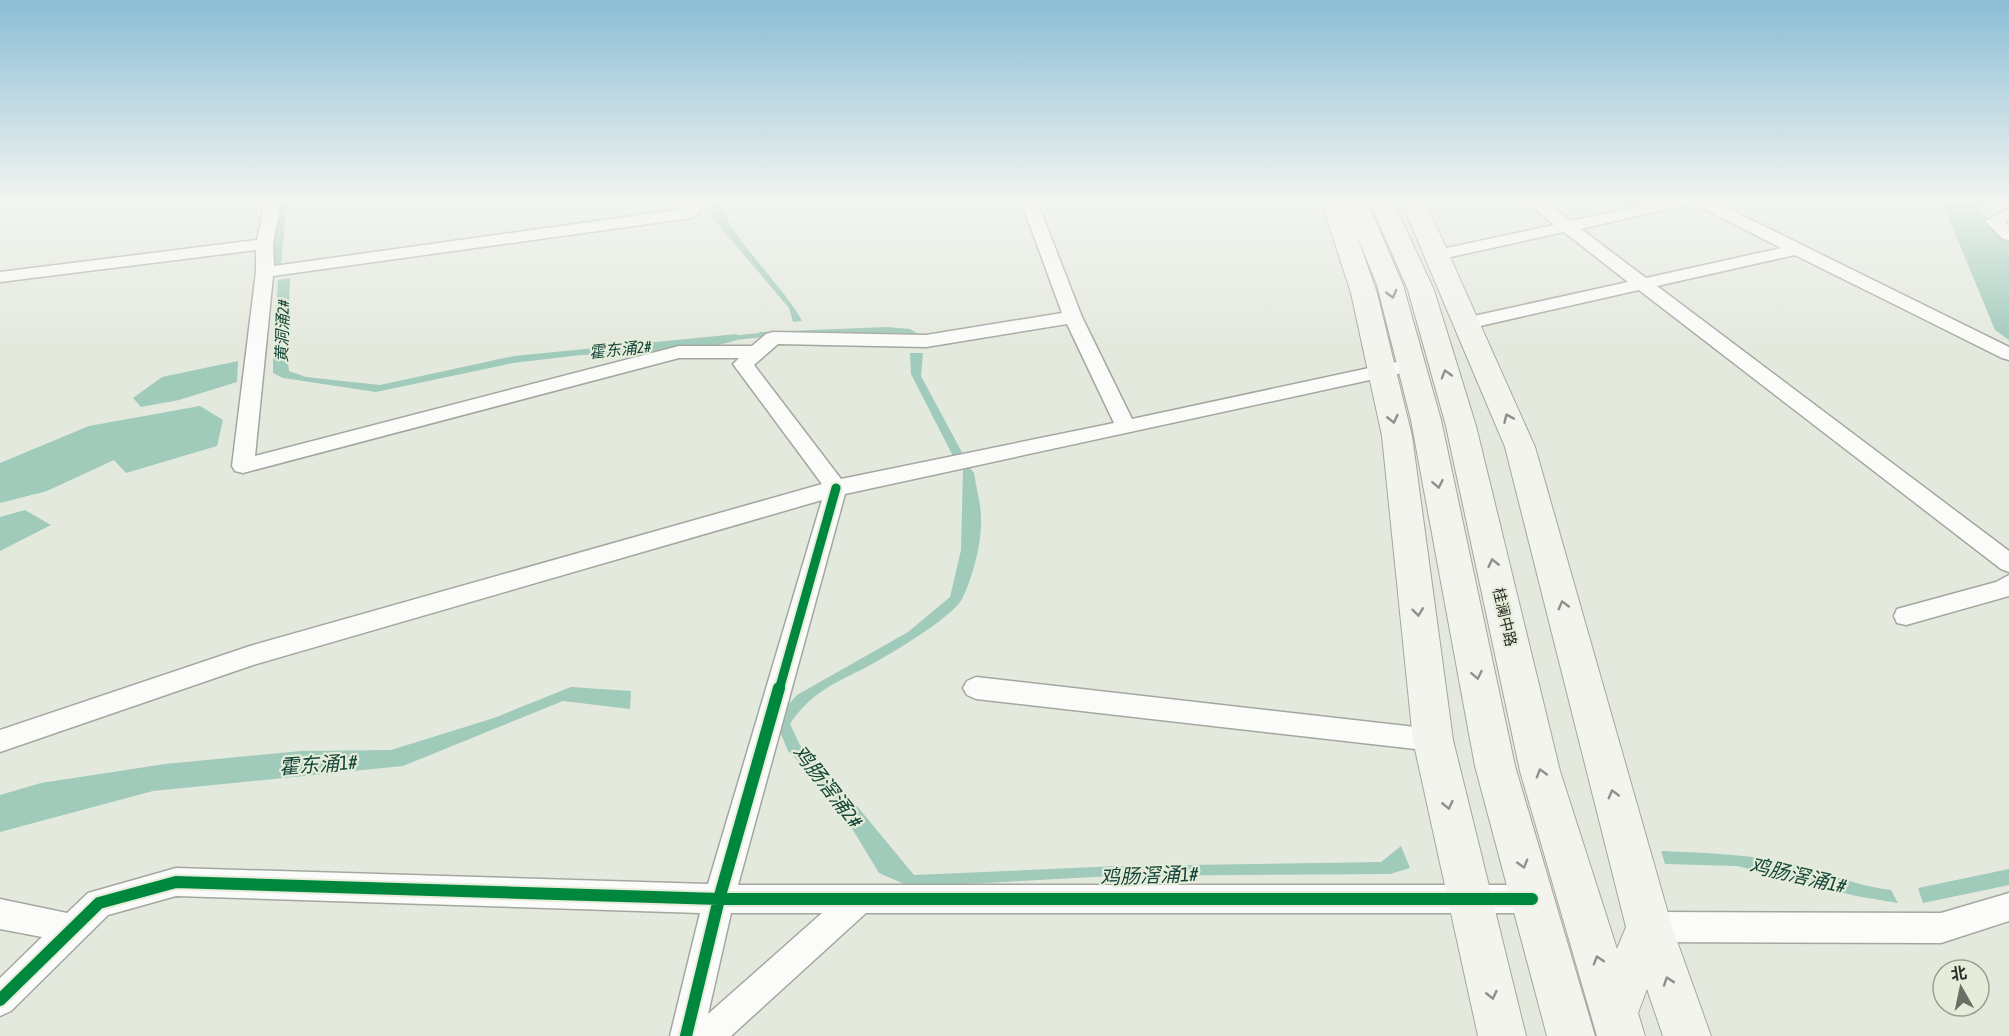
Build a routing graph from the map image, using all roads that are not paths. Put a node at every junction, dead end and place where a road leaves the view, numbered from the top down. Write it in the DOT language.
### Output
graph roads {
  1 [pos="222,249"];
  2 [pos="265,249"];
  3 [pos="430,249"];
  4 [pos="1047,249"];
  5 [pos="1349,249"];
  6 [pos="1375,249"];
  7 [pos="1414,249"];
  8 [pos="1423,249"];
  9 [pos="1490,249"];
  10 [pos="1601,249"];
  11 [pos="1795,249"];
  12 [pos="1797,249"];
  13 [pos="1427,268"];
  14 [pos="266,272"];
  15 [pos="0,277"];
  16 [pos="1646,283"];
  17 [pos="1073,317"];
  18 [pos="1467,323"];
  19 [pos="757,352"];
  20 [pos="2009,354"];
  21 [pos="1397,369"];
  22 [pos="1126,427"];
  23 [pos="836,488"];
  24 [pos="2009,563"];
  25 [pos="2009,584"];
  26 [pos="1906,616"];
  27 [pos="976,688"];
  28 [pos="1432,740"];
  29 [pos="0,741"];
  30 [pos="719,899"];
  31 [pos="860,899"];
  32 [pos="1532,899"];
  33 [pos="1470,901"];
  34 [pos="2009,907"];
  35 [pos="0,914"];
  36 [pos="1649,927"];
  37 [pos="73,929"];
  38 [pos="0,1000"];
  39 [pos="1618,1025"];
  40 [pos="686,1036"];
  41 [pos="707,1036"];
  42 [pos="1502,1036"];
  43 [pos="1571,1036"];
  44 [pos="1687,1036"];
  1 -- 15 [label="street"];
  2 -- 14 [label="street"];
  3 -- 14 [label="street"];
  4 -- 17 [label="street"];
  5 -- 21 [label="main road"];
  6 -- 21 [label="main road, one-way"];
  7 -- 13 [label="main road, 桂澜中路"];
  8 -- 13 [label="main road"];
  9 -- 13 [label="street"];
  10 -- 16 [label="street"];
  11 -- 16 [label="street"];
  12 -- 20 [label="street"];
  13 -- 18 [label="main road"];
  39 -- 13 [label="main road, 桂澜中路, one-way"];
  14 -- 19 [label="street"];
  16 -- 18 [label="street"];
  16 -- 24 [label="street"];
  17 -- 19 [label="street"];
  17 -- 22 [label="street"];
  36 -- 18 [label="main road, one-way"];
  19 -- 23 [label="street"];
  21 -- 22 [label="street"];
  21 -- 28 [label="main road, one-way"];
  21 -- 32 [label="main road, one-way"];
  22 -- 23 [label="street"];
  23 -- 29 [label="street"];
  23 -- 30 [label="street"];
  25 -- 26 [label="street"];
  27 -- 28 [label="street"];
  28 -- 33 [label="main road, one-way"];
  30 -- 31 [label="street"];
  30 -- 37 [label="street"];
  30 -- 40 [label="street"];
  31 -- 33 [label="street"];
  31 -- 41 [label="street"];
  32 -- 33 [label="street"];
  32 -- 43 [label="main road"];
  33 -- 42 [label="main road, one-way"];
  34 -- 36 [label="street"];
  35 -- 37 [label="street"];
  36 -- 39 [label="main road"];
  44 -- 36 [label="main road, one-way"];
  37 -- 38 [label="street"];
}
